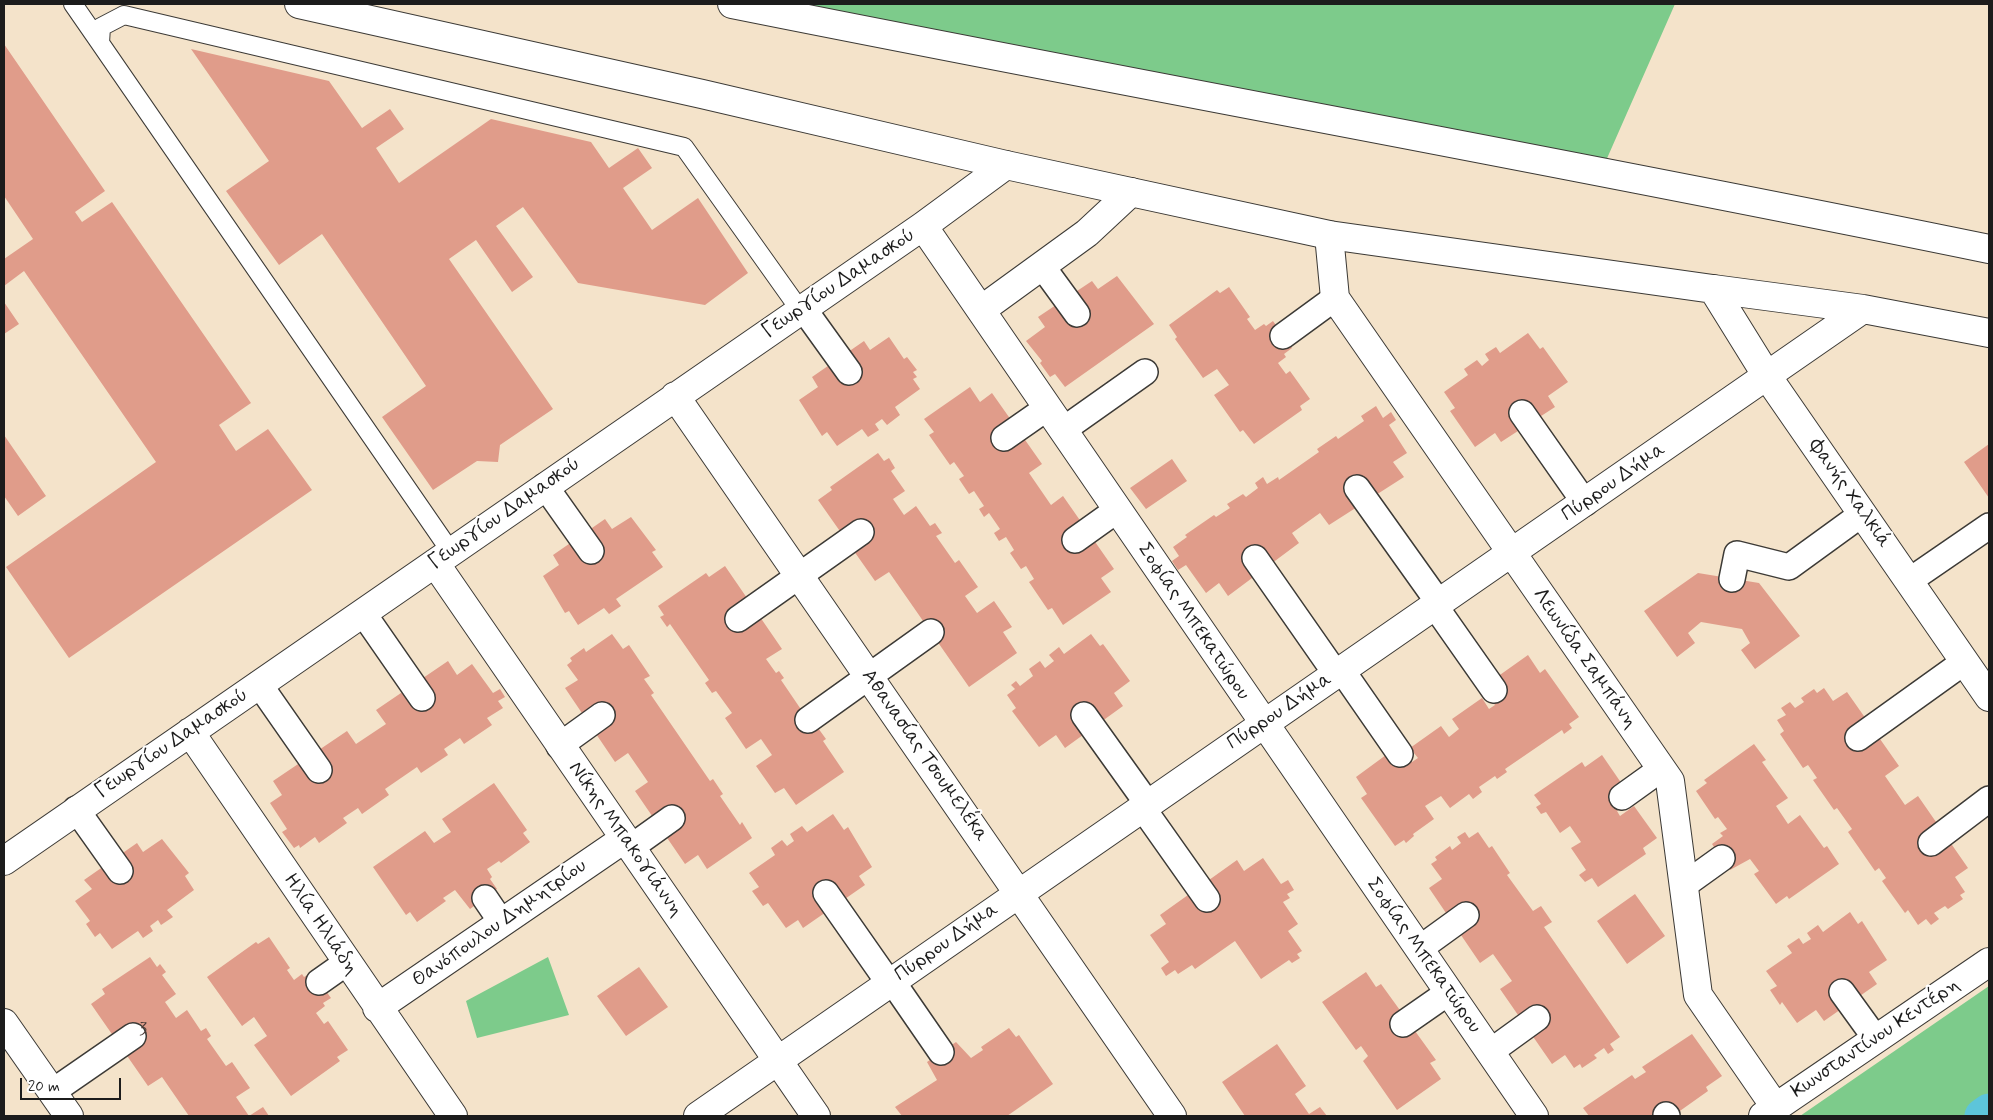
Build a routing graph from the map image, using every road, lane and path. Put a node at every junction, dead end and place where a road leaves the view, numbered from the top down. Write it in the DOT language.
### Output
graph roads {
  1 [pos="73,4"];
  2 [pos="298,4"];
  3 [pos="732,4"];
  4 [pos="100,43"];
  5 [pos="1006,165"];
  6 [pos="1131,192"];
  7 [pos="923,226"];
  8 [pos="1329,235"];
  9 [pos="1989,249"];
  10 [pos="1042,266"];
  11 [pos="1713,289"];
  12 [pos="1335,298"];
  13 [pos="1863,308"];
  14 [pos="802,309"];
  15 [pos="981,310"];
  16 [pos="1077,314"];
  17 [pos="1989,333"];
  18 [pos="1283,336"];
  19 [pos="850,372"];
  20 [pos="1145,372"];
  21 [pos="1767,376"];
  22 [pos="675,396"];
  23 [pos="1047,408"];
  24 [pos="1522,413"];
  25 [pos="1063,430"];
  26 [pos="1004,438"];
  27 [pos="545,486"];
  28 [pos="1357,488"];
  29 [pos="1586,503"];
  30 [pos="1117,510"];
  31 [pos="1862,514"];
  32 [pos="1989,526"];
  33 [pos="861,532"];
  34 [pos="1074,540"];
  35 [pos="590,551"];
  36 [pos="1511,554"];
  37 [pos="443,558"];
  38 [pos="1256,558"];
  39 [pos="799,576"];
  40 [pos="1732,579"];
  41 [pos="1909,581"];
  42 [pos="1437,604"];
  43 [pos="363,613"];
  44 [pos="738,619"];
  45 [pos="930,632"];
  46 [pos="1338,671"];
  47 [pos="868,676"];
  48 [pos="1980,678"];
  49 [pos="259,684"];
  50 [pos="1494,690"];
  51 [pos="422,698"];
  52 [pos="602,715"];
  53 [pos="1084,715"];
  54 [pos="808,720"];
  55 [pos="1262,723"];
  56 [pos="190,732"];
  57 [pos="1858,738"];
  58 [pos="559,746"];
  59 [pos="1400,754"];
  60 [pos="1661,769"];
  61 [pos="319,770"];
  62 [pos="1622,797"];
  63 [pos="1989,800"];
  64 [pos="1145,805"];
  65 [pos="76,810"];
  66 [pos="672,818"];
  67 [pos="627,843"];
  68 [pos="1931,843"];
  69 [pos="1722,858"];
  70 [pos="4,861"];
  71 [pos="120,871"];
  72 [pos="1684,886"];
  73 [pos="826,893"];
  74 [pos="1018,893"];
  75 [pos="485,898"];
  76 [pos="1207,900"];
  77 [pos="1466,915"];
  78 [pos="502,923"];
  79 [pos="1419,949"];
  80 [pos="1989,962"];
  81 [pos="346,963"];
  82 [pos="319,982"];
  83 [pos="891,982"];
  84 [pos="1449,992"];
  85 [pos="1842,992"];
  86 [pos="378,1008"];
  87 [pos="1537,1018"];
  88 [pos="4,1023"];
  89 [pos="1403,1024"];
  90 [pos="134,1036"];
  91 [pos="1876,1039"];
  92 [pos="941,1052"];
  93 [pos="1490,1052"];
  94 [pos="778,1060"];
  95 [pos="52,1092"];
  96 [pos="1769,1112"];
  97 [pos="708,1114"];
  98 [pos="69,1116"];
  99 [pos="453,1116"];
  100 [pos="816,1116"];
  101 [pos="1172,1116"];
  102 [pos="1534,1116"];
  1 -- 4 [label="lane"];
  2 -- 5 [label="street"];
  3 -- 9 [label="street"];
  4 -- 14 [label="lane"];
  4 -- 37 [label="lane"];
  5 -- 6 [label="street"];
  5 -- 7 [label="street, Γεωργίου Δαμασκού"];
  6 -- 8 [label="street"];
  6 -- 10 [label="street"];
  7 -- 14 [label="street, Γεωργίου Δαμασκού"];
  7 -- 15 [label="street, Σοφίας Μπεκατώρου"];
  8 -- 11 [label="street"];
  8 -- 12 [label="street, Λεωνίδα Σαμπάνη"];
  10 -- 15 [label="street"];
  10 -- 16 [label="street"];
  11 -- 13 [label="street"];
  11 -- 21 [label="street, Φανής Χαλκιά"];
  12 -- 18 [label="street"];
  12 -- 36 [label="street, Λεωνίδα Σαμπάνη"];
  13 -- 17 [label="street"];
  13 -- 21 [label="street, Πύρρου Δήμα"];
  14 -- 19 [label="street"];
  14 -- 22 [label="street, Γεωργίου Δαμασκού"];
  15 -- 23 [label="street, Σοφίας Μπεκατώρου"];
  20 -- 25 [label="street"];
  21 -- 29 [label="street, Πύρρου Δήμα"];
  21 -- 31 [label="street, Φανής Χαλκιά"];
  22 -- 27 [label="street, Γεωργίου Δαμασκού"];
  22 -- 39 [label="street, Αθανασίας Τσουμελέκα"];
  23 -- 25 [label="street, Σοφίας Μπεκατώρου"];
  23 -- 26 [label="street"];
  24 -- 29 [label="street"];
  25 -- 30 [label="street, Σοφίας Μπεκατώρου"];
  27 -- 35 [label="street"];
  27 -- 37 [label="street, Γεωργίου Δαμασκού"];
  28 -- 42 [label="street"];
  29 -- 36 [label="street, Πύρρου Δήμα"];
  30 -- 34 [label="street"];
  30 -- 55 [label="street, Σοφίας Μπεκατώρου"];
  31 -- 40 [label="street"];
  31 -- 41 [label="street, Φανής Χαλκιά"];
  32 -- 41 [label="street"];
  33 -- 39 [label="street"];
  36 -- 42 [label="street, Πύρρου Δήμα"];
  36 -- 60 [label="street, Λεωνίδα Σαμπάνη"];
  37 -- 43 [label="street, Γεωργίου Δαμασκού"];
  37 -- 58 [label="street, Νίκης Μπακογιάννη"];
  38 -- 46 [label="street"];
  39 -- 44 [label="street"];
  39 -- 47 [label="street, Αθανασίας Τσουμελέκα"];
  41 -- 48 [label="street, Φανής Χαλκιά"];
  42 -- 46 [label="street, Πύρρου Δήμα"];
  42 -- 50 [label="street"];
  43 -- 49 [label="street, Γεωργίου Δαμασκού"];
  43 -- 51 [label="street"];
  45 -- 47 [label="street"];
  46 -- 55 [label="street, Πύρρου Δήμα"];
  46 -- 59 [label="street"];
  47 -- 54 [label="street"];
  47 -- 74 [label="street, Αθανασίας Τσουμελέκα"];
  48 -- 57 [label="street"];
  49 -- 56 [label="street, Γεωργίου Δαμασκού"];
  49 -- 61 [label="street"];
  52 -- 58 [label="street"];
  53 -- 64 [label="street"];
  55 -- 64 [label="street, Πύρρου Δήμα"];
  55 -- 79 [label="street, Σοφίας Μπεκατώρου"];
  56 -- 65 [label="street, Γεωργίου Δαμασκού"];
  56 -- 81 [label="street, Ηλία Ηλιάδη"];
  58 -- 67 [label="street, Νίκης Μπακογιάννη"];
  60 -- 62 [label="street"];
  60 -- 72 [label="street, Λεωνίδα Σαμπάνη"];
  63 -- 68 [label="street"];
  64 -- 74 [label="street, Πύρρου Δήμα"];
  64 -- 76 [label="street"];
  65 -- 70 [label="street, Γεωργίου Δαμασκού"];
  65 -- 71 [label="street"];
  66 -- 67 [label="street"];
  67 -- 78 [label="street, Θανόπουλου Δημητρίου"];
  67 -- 94 [label="street, Νίκης Μπακογιάννη"];
  69 -- 72 [label="street"];
  72 -- 96 [label="street, Λεωνίδα Σαμπάνη"];
  73 -- 83 [label="street"];
  74 -- 83 [label="street, Πύρρου Δήμα"];
  74 -- 101 [label="street, Αθανασίας Τσουμελέκα"];
  75 -- 78 [label="street"];
  77 -- 79 [label="street"];
  78 -- 86 [label="street, Θανόπουλου Δημητρίου"];
  79 -- 84 [label="street, Σοφίας Μπεκατώρου"];
  80 -- 91 [label="street, Κωνσταντίνου Κεντέρη"];
  81 -- 82 [label="street"];
  81 -- 86 [label="street, Ηλία Ηλιάδη"];
  83 -- 92 [label="street"];
  83 -- 94 [label="street, Πύρρου Δήμα"];
  84 -- 89 [label="street"];
  84 -- 93 [label="street, Σοφίας Μπεκατώρου"];
  85 -- 91 [label="street"];
  86 -- 99 [label="street, Ηλία Ηλιάδη"];
  87 -- 93 [label="street"];
  88 -- 95 [label="street"];
  90 -- 95 [label="street"];
  91 -- 96 [label="street, Κωνσταντίνου Κεντέρη"];
  93 -- 102 [label="street, Σοφίας Μπεκατώρου"];
  94 -- 97 [label="street, Πύρρου Δήμα"];
  94 -- 100 [label="street, Νίκης Μπακογιάννη"];
  95 -- 98 [label="street"];
}
